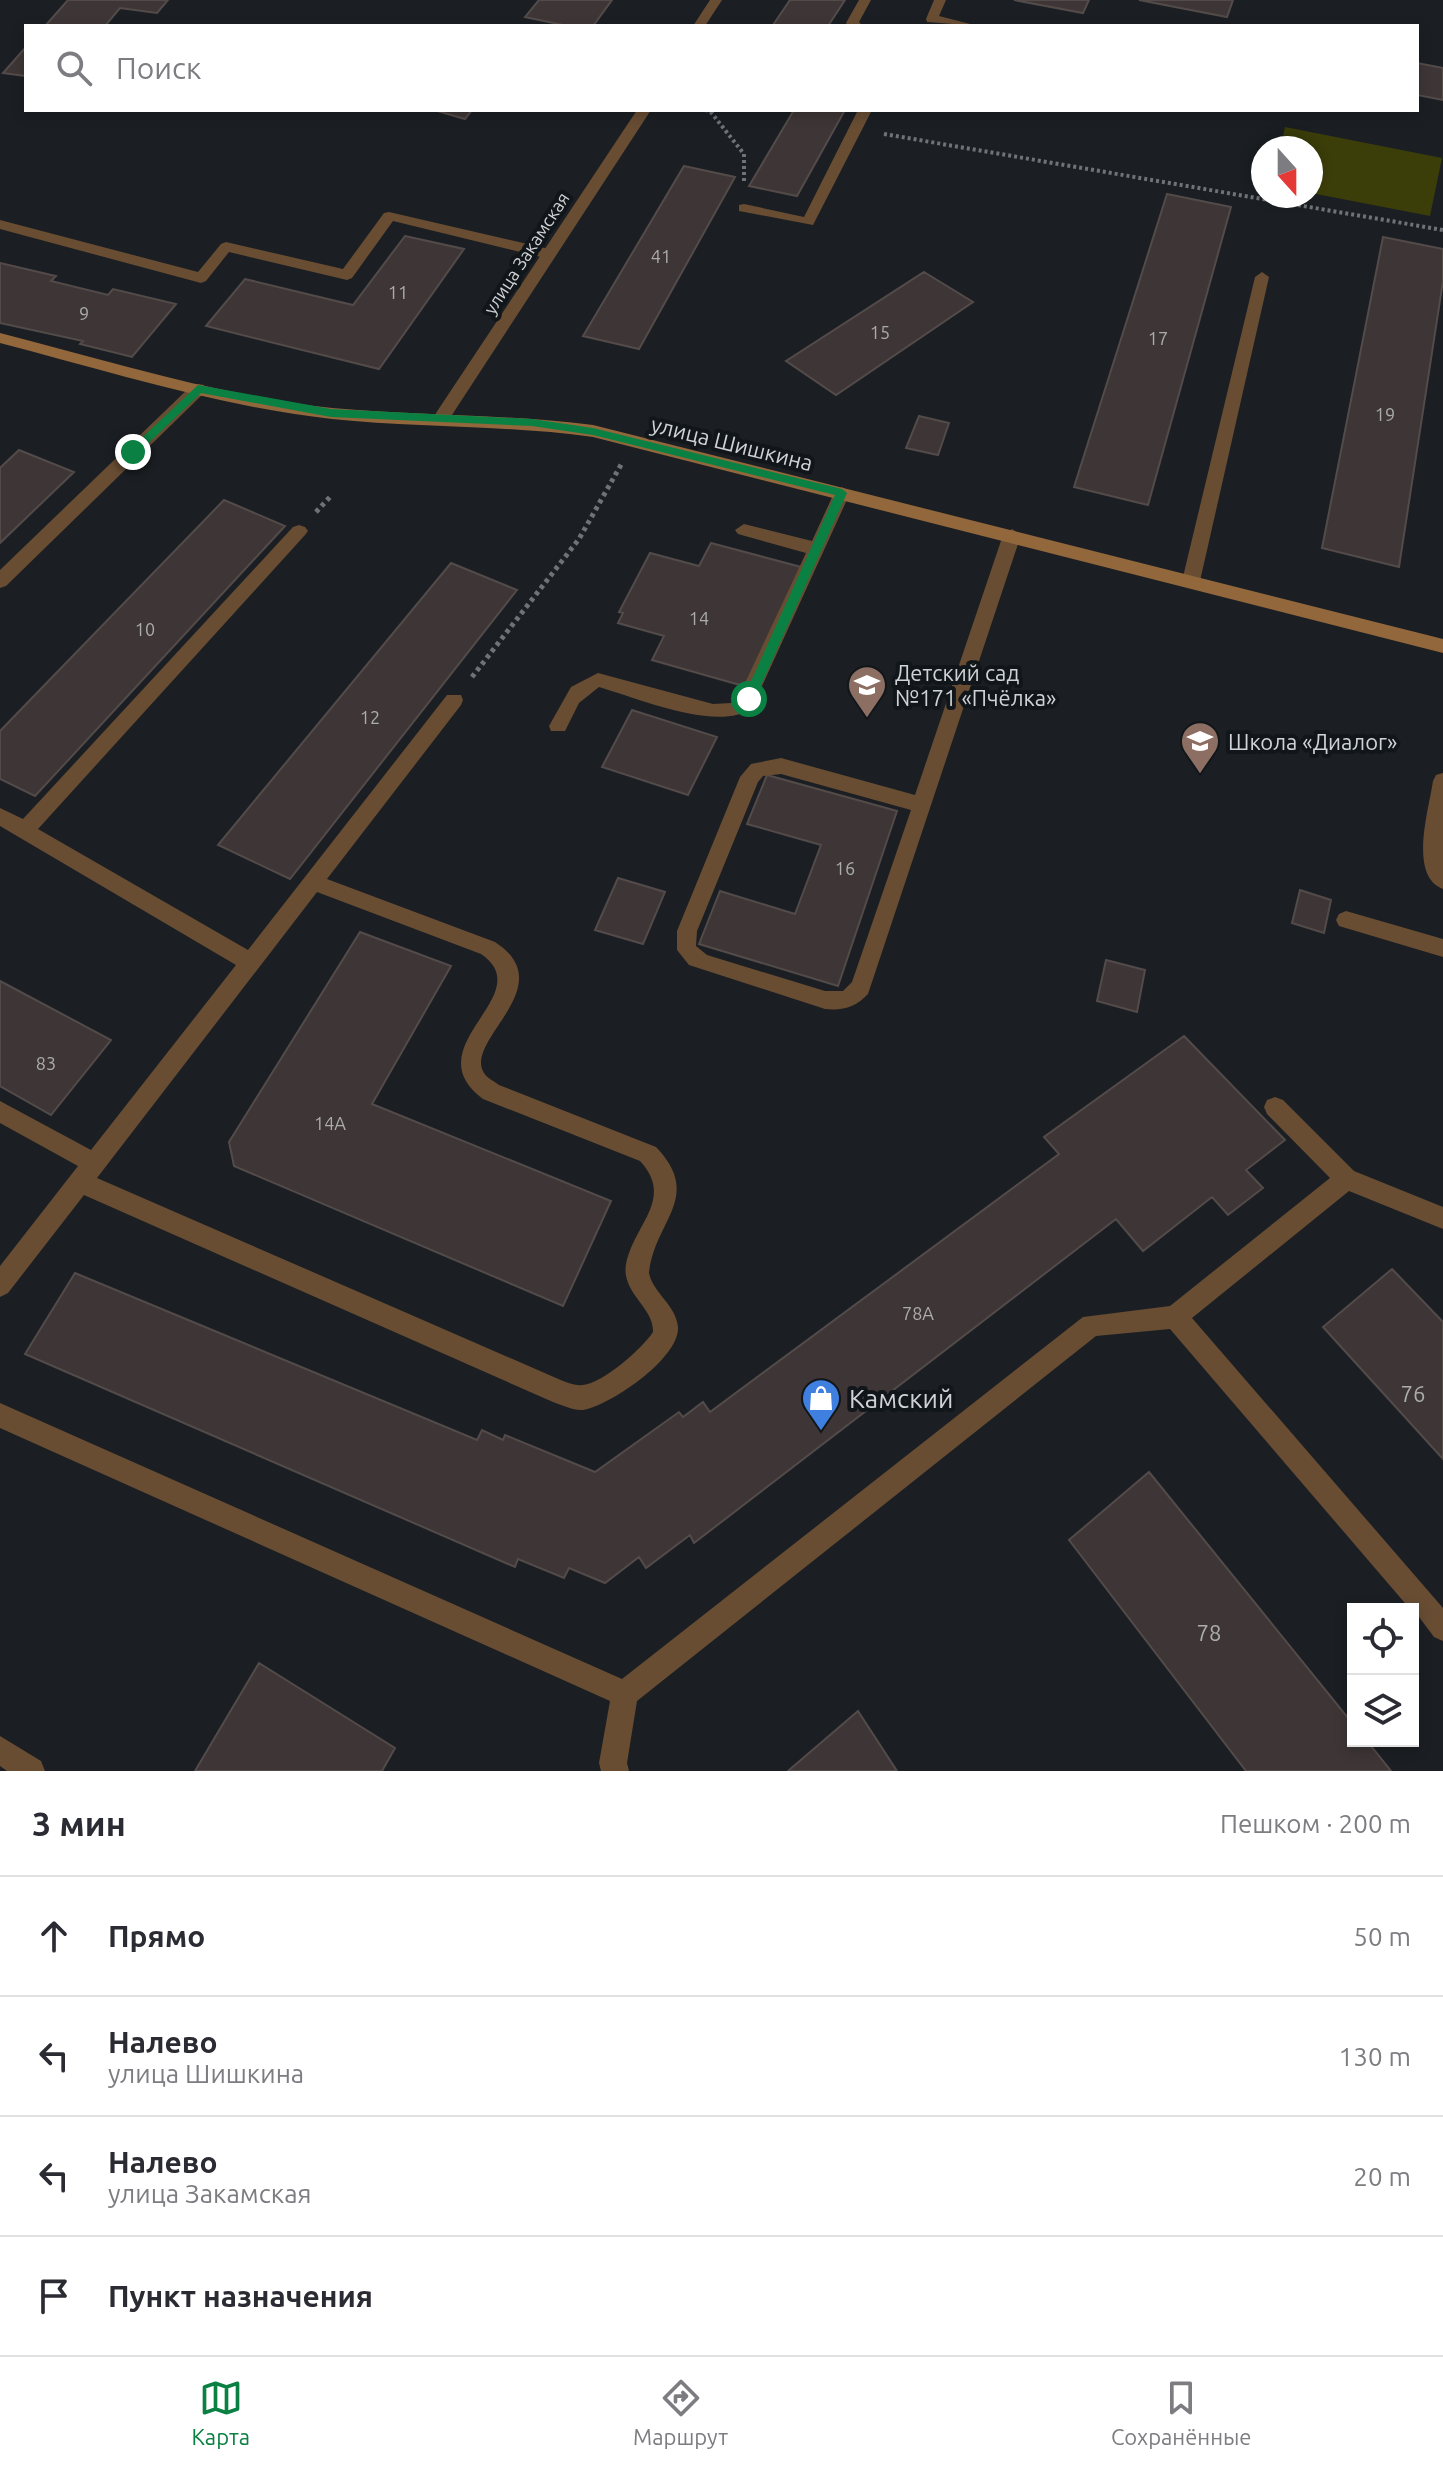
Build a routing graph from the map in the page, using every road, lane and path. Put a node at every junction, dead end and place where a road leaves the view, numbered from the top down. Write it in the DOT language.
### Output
graph roads {
  1 [pos="716,0"];
  2 [pos="865,0"];
  3 [pos="940,0"];
  4 [pos="935,22"];
  5 [pos="700,24"];
  6 [pos="854,24"];
  7 [pos="643,112"];
  8 [pos="711,112"];
  9 [pos="864,112"];
  10 [pos="857,129"];
  11 [pos="744,208"];
  12 [pos="0,224"];
  13 [pos="1443,230"];
  14 [pos="549,254"];
  15 [pos="1262,277"];
  16 [pos="0,338"];
  17 [pos="198,389"];
  18 [pos="442,417"];
  19 [pos="623,461"];
  20 [pos="842,493"];
  21 [pos="744,530"];
  22 [pos="299,531"];
  23 [pos="1012,535"];
  24 [pos="817,549"];
  25 [pos="0,581"];
  26 [pos="1191,581"];
  27 [pos="1443,646"];
  28 [pos="454,700"];
  29 [pos="558,726"];
  30 [pos="1443,781"];
  31 [pos="922,805"];
  32 [pos="0,816"];
  33 [pos="26,829"];
  34 [pos="1443,880"];
  35 [pos="313,882"];
  36 [pos="1346,920"];
  37 [pos="1443,948"];
  38 [pos="250,962"];
  39 [pos="1275,1107"];
  40 [pos="0,1111"];
  41 [pos="87,1172"];
  42 [pos="1346,1179"];
  43 [pos="1443,1218"];
  44 [pos="0,1285"];
  45 [pos="1175,1317"];
  46 [pos="0,1415"];
  47 [pos="1443,1628"];
  48 [pos="625,1694"];
  49 [pos="0,1750"];
  50 [pos="31,1771"];
  51 [pos="615,1771"];
  1 -- 5 [label="street"];
  2 -- 6 [label="street"];
  3 -- 4 [label="street"];
  7 -- 14 [label="street, улица Закамская"];
  8 -- 11 [label="path"];
  9 -- 10 [label="street"];
  10 -- 11 [label="street"];
  10 -- 13 [label="path"];
  12 -- 14 [label="street"];
  14 -- 18 [label="street, улица Закамская"];
  15 -- 26 [label="street"];
  16 -- 17 [label="street, улица Шишкина"];
  17 -- 18 [label="street, улица Шишкина"];
  17 -- 25 [label="street"];
  18 -- 20 [label="street, улица Шишкина"];
  19 -- 28 [label="path"];
  20 -- 23 [label="street, улица Шишкина"];
  20 -- 24 [label="street"];
  21 -- 24 [label="street"];
  22 -- 33 [label="street"];
  23 -- 26 [label="street, улица Шишкина"];
  23 -- 31 [label="street"];
  24 -- 29 [label="street"];
  26 -- 27 [label="street, улица Шишкина"];
  28 -- 35 [label="street"];
  30 -- 34 [label="street"];
  31 -- 31 [label="street"];
  32 -- 33 [label="street"];
  33 -- 38 [label="street"];
  35 -- 38 [label="street"];
  35 -- 41 [label="street"];
  36 -- 37 [label="street"];
  38 -- 41 [label="street"];
  39 -- 42 [label="street"];
  40 -- 41 [label="street"];
  41 -- 44 [label="street"];
  42 -- 43 [label="street"];
  42 -- 45 [label="street"];
  45 -- 47 [label="street"];
  45 -- 48 [label="street"];
  46 -- 48 [label="street"];
  48 -- 51 [label="street"];
  49 -- 50 [label="street"];
}
